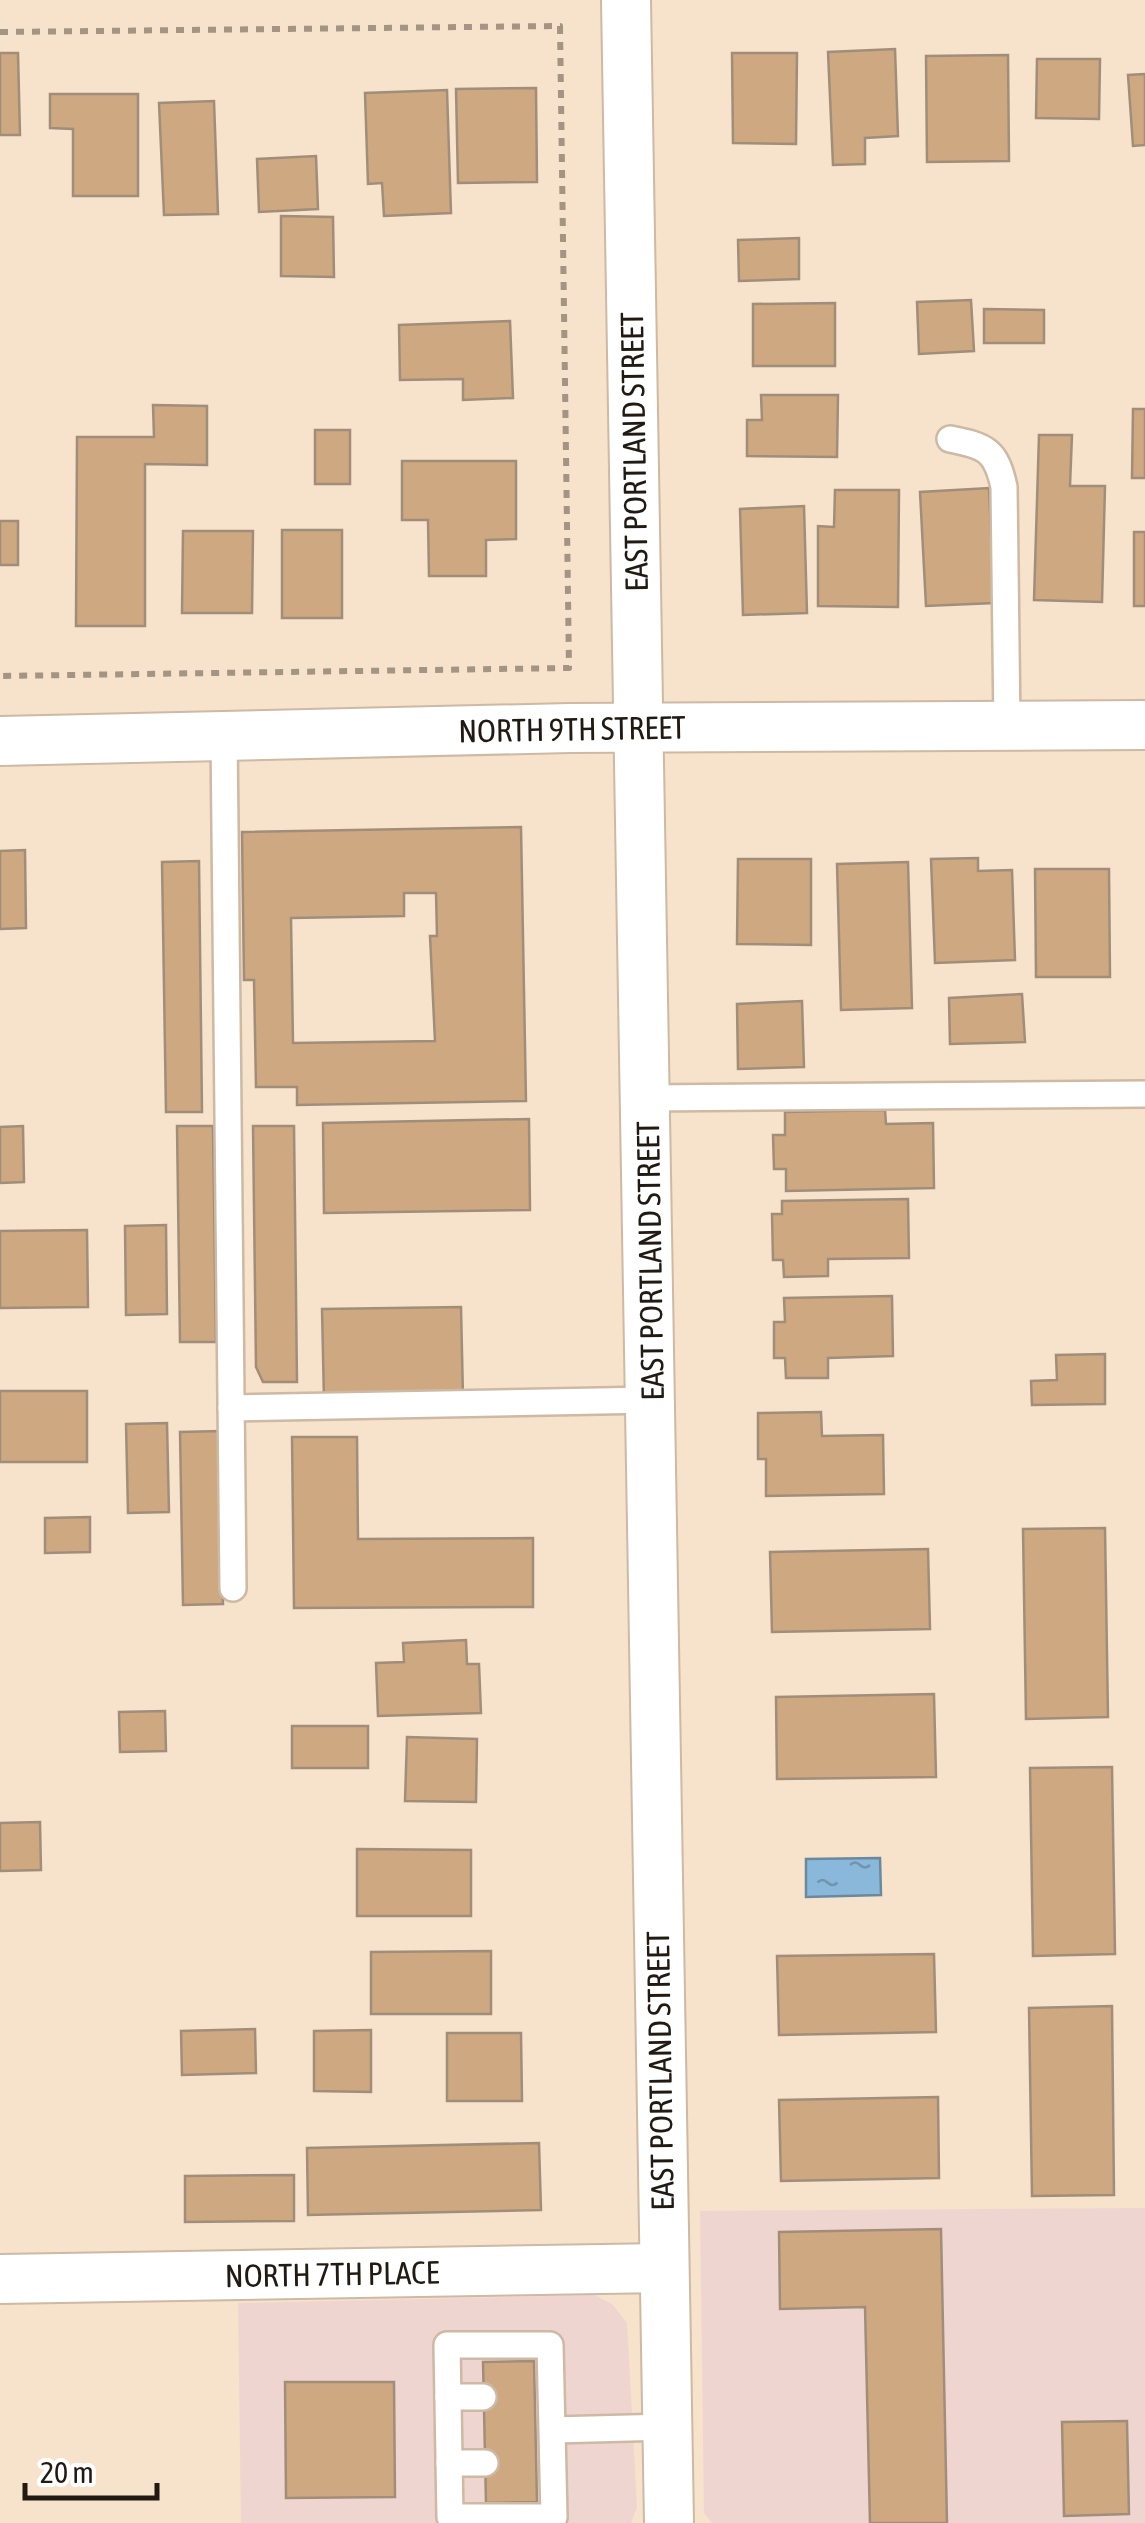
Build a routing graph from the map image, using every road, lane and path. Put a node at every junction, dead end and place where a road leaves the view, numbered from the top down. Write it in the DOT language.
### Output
graph roads {
  1 [pos="626,0"];
  2 [pos="0,32"];
  3 [pos="950,439"];
  4 [pos="0,676"];
  5 [pos="1145,724"];
  6 [pos="1006,725"];
  7 [pos="640,728"];
  8 [pos="224,734"];
  9 [pos="0,741"];
  10 [pos="1145,1094"];
  11 [pos="647,1098"];
  12 [pos="652,1400"];
  13 [pos="231,1408"];
  14 [pos="233,1588"];
  15 [pos="664,2268"];
  16 [pos="0,2279"];
  17 [pos="448,2397"];
  18 [pos="483,2397"];
  19 [pos="667,2427"];
  20 [pos="554,2430"];
  21 [pos="449,2464"];
  22 [pos="485,2464"];
  23 [pos="489,2520"];
  24 [pos="668,2523"];
  1 -- 7 [label="street, EAST PORTLAND STREET"];
  2 -- 4 [label="path"];
  3 -- 6 [label="lane"];
  5 -- 6 [label="street, NORTH 9TH STREET"];
  6 -- 7 [label="street, NORTH 9TH STREET"];
  7 -- 8 [label="street, NORTH 9TH STREET"];
  7 -- 11 [label="street, EAST PORTLAND STREET"];
  8 -- 9 [label="street, NORTH 9TH STREET"];
  8 -- 13 [label="lane"];
  10 -- 11 [label="lane"];
  11 -- 12 [label="street, EAST PORTLAND STREET"];
  12 -- 13 [label="lane"];
  12 -- 15 [label="street, EAST PORTLAND STREET"];
  13 -- 14 [label="lane"];
  15 -- 16 [label="street, NORTH 7TH PLACE"];
  15 -- 19 [label="street, EAST PORTLAND STREET"];
  17 -- 18 [label="lane"];
  17 -- 20 [label="lane"];
  17 -- 21 [label="lane"];
  19 -- 20 [label="lane"];
  19 -- 24 [label="street, EAST PORTLAND STREET"];
  20 -- 23 [label="lane"];
  21 -- 22 [label="lane"];
  21 -- 23 [label="lane"];
}
